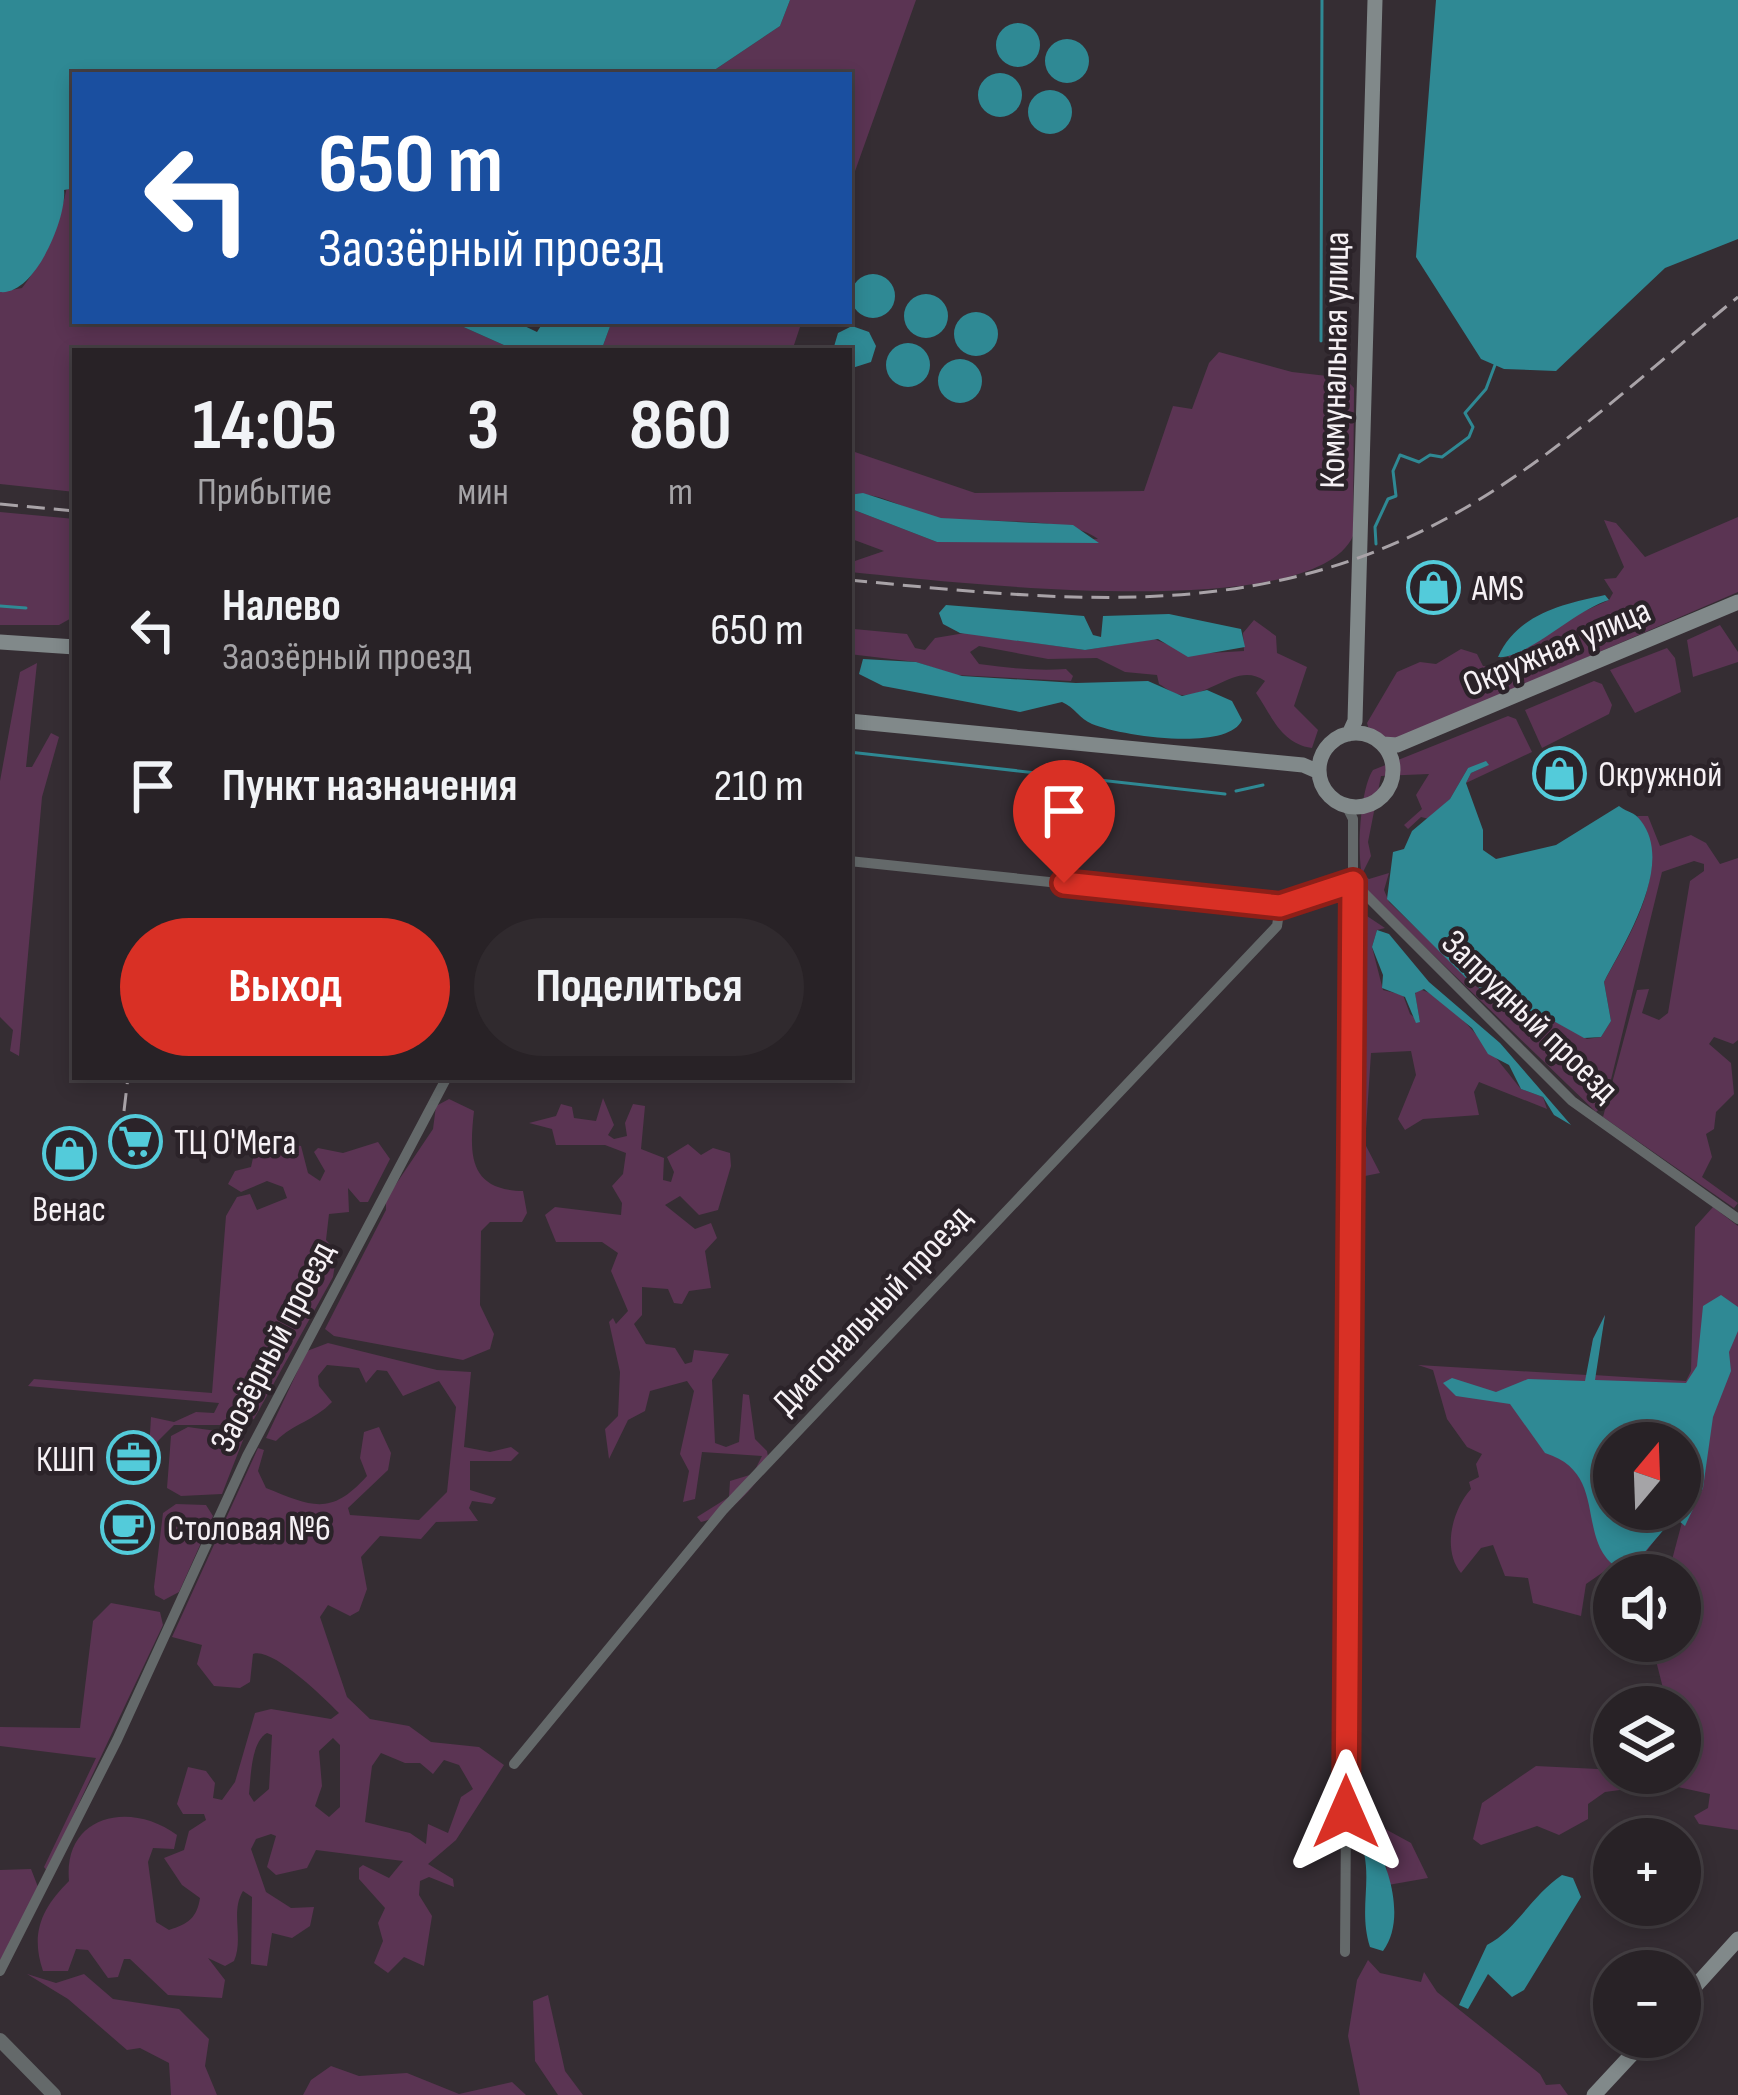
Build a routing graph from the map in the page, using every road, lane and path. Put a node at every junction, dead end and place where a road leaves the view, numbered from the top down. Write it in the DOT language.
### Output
graph roads {
  1 [pos="1375,0"];
  2 [pos="1738,602"];
  3 [pos="0,642"];
  4 [pos="72,647"];
  5 [pos="852,721"];
  6 [pos="1355,730"];
  7 [pos="1390,748"];
  8 [pos="1314,765"];
  9 [pos="1353,810"];
  10 [pos="852,861"];
  11 [pos="1353,882"];
  12 [pos="1280,906"];
  13 [pos="445,1080"];
  14 [pos="1738,1219"];
  15 [pos="514,1764"];
  16 [pos="1738,1939"];
  17 [pos="1345,1952"];
  18 [pos="0,1971"];
  19 [pos="1701,1980"];
  20 [pos="0,2040"];
  21 [pos="1628,2058"];
  22 [pos="54,2095"];
  23 [pos="1594,2095"];
  1 -- 6 [label="main road, Коммунальная улица"];
  2 -- 7 [label="main road, Окружная улица"];
  3 -- 4 [label="main road"];
  5 -- 8 [label="main road"];
  6 -- 7 [label="main road"];
  6 -- 8 [label="main road"];
  7 -- 9 [label="main road"];
  8 -- 9 [label="main road"];
  9 -- 11 [label="street"];
  10 -- 12 [label="street"];
  11 -- 12 [label="street"];
  11 -- 14 [label="street, Запрудный проезд"];
  11 -- 17 [label="street"];
  12 -- 15 [label="street, Диагональный проезд"];
  13 -- 18 [label="street, Заозёрный проезд"];
  16 -- 19 [label="main road"];
  20 -- 22 [label="street"];
  21 -- 23 [label="main road"];
}
